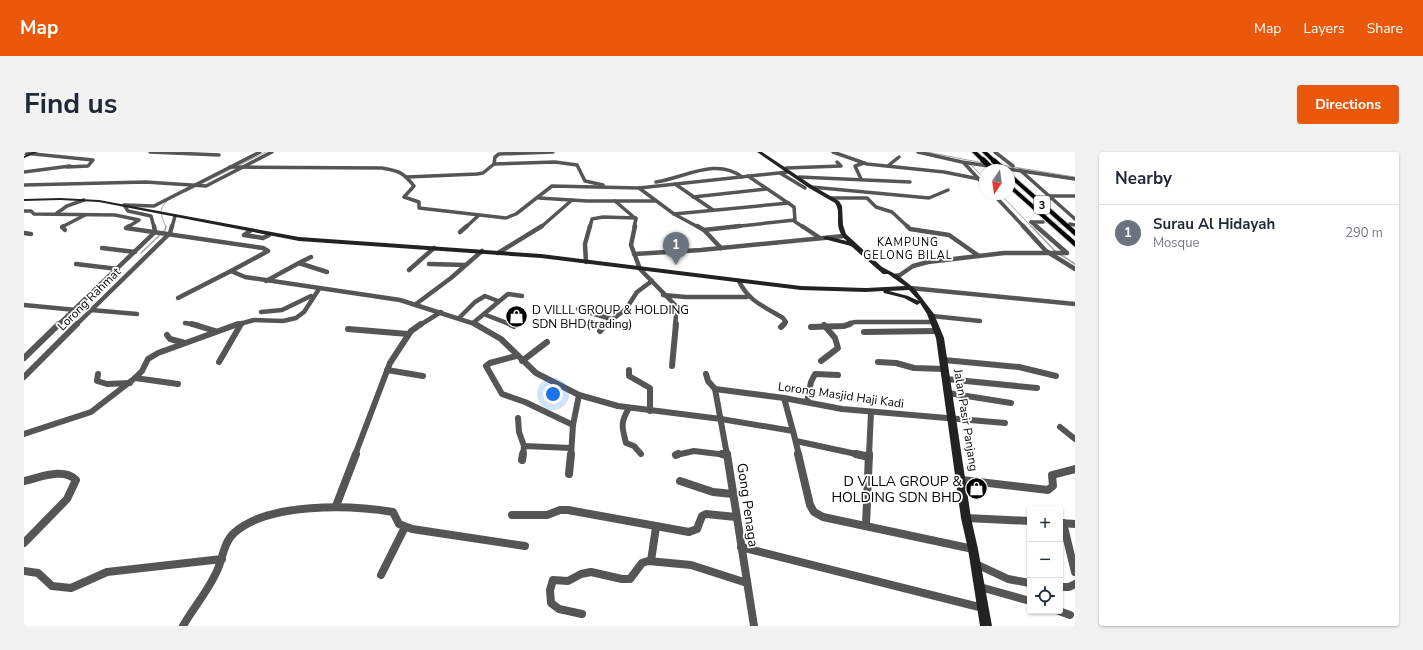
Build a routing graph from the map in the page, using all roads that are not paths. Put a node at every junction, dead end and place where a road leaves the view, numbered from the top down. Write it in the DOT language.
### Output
graph roads {
  1 [pos="150,152"];
  2 [pos="260,152"];
  3 [pos="272,152"];
  4 [pos="534,152"];
  5 [pos="553,152"];
  6 [pos="759,152"];
  7 [pos="762,152"];
  8 [pos="833,152"];
  9 [pos="918,152"];
  10 [pos="933,152"];
  11 [pos="974,152"];
  12 [pos="984,152"];
  13 [pos="995,152"];
  14 [pos="24,153"];
  15 [pos="35,153"];
  16 [pos="219,155"];
  17 [pos="899,157"];
  18 [pos="24,158"];
  19 [pos="837,162"];
  20 [pos="962,162"];
  21 [pos="864,163"];
  22 [pos="494,164"];
  23 [pos="987,164"];
  24 [pos="998,164"];
  25 [pos="1002,164"];
  26 [pos="1010,164"];
  27 [pos="889,165"];
  28 [pos="1015,166"];
  29 [pos="230,167"];
  30 [pos="243,167"];
  31 [pos="787,170"];
  32 [pos="1020,170"];
  33 [pos="24,172"];
  34 [pos="780,173"];
  35 [pos="742,176"];
  36 [pos="748,176"];
  37 [pos="1075,176"];
  38 [pos="407,177"];
  39 [pos="799,177"];
  40 [pos="861,179"];
  41 [pos="979,179"];
  42 [pos="1015,179"];
  43 [pos="1075,179"];
  44 [pos="910,182"];
  45 [pos="675,184"];
  46 [pos="24,185"];
  47 [pos="193,185"];
  48 [pos="813,187"];
  49 [pos="639,188"];
  50 [pos="805,188"];
  51 [pos="767,189"];
  52 [pos="948,190"];
  53 [pos="1015,190"];
  54 [pos="1048,196"];
  55 [pos="1075,196"];
  56 [pos="693,197"];
  57 [pos="830,197"];
  58 [pos="539,198"];
  59 [pos="24,200"];
  60 [pos="84,200"];
  61 [pos="572,200"];
  62 [pos="999,200"];
  63 [pos="615,201"];
  64 [pos="656,201"];
  65 [pos="789,203"];
  66 [pos="124,206"];
  67 [pos="713,210"];
  68 [pos="24,211"];
  69 [pos="128,211"];
  70 [pos="57,213"];
  71 [pos="144,214"];
  72 [pos="674,214"];
  73 [pos="87,215"];
  74 [pos="115,215"];
  75 [pos="175,216"];
  76 [pos="478,216"];
  77 [pos="636,218"];
  78 [pos="135,219"];
  79 [pos="1075,219"];
  80 [pos="794,220"];
  81 [pos="1043,222"];
  82 [pos="66,230"];
  83 [pos="704,230"];
  84 [pos="460,232"];
  85 [pos="24,233"];
  86 [pos="156,233"];
  87 [pos="31,234"];
  88 [pos="167,234"];
  89 [pos="1075,234"];
  90 [pos="844,236"];
  91 [pos="823,238"];
  92 [pos="1073,243"];
  93 [pos="852,244"];
  94 [pos="102,248"];
  95 [pos="434,248"];
  96 [pos="721,248"];
  97 [pos="482,251"];
  98 [pos="136,252"];
  99 [pos="498,253"];
  100 [pos="634,254"];
  101 [pos="1050,254"];
  102 [pos="979,256"];
  103 [pos="311,257"];
  104 [pos="586,262"];
  105 [pos="299,263"];
  106 [pos="76,264"];
  107 [pos="429,264"];
  108 [pos="465,265"];
  109 [pos="118,269"];
  110 [pos="640,269"];
  111 [pos="1075,269"];
  112 [pos="409,270"];
  113 [pos="231,271"];
  114 [pos="327,272"];
  115 [pos="895,278"];
  116 [pos="266,281"];
  117 [pos="652,281"];
  118 [pos="739,281"];
  119 [pos="319,289"];
  120 [pos="885,290"];
  121 [pos="909,291"];
  122 [pos="312,295"];
  123 [pos="664,295"];
  124 [pos="522,296"];
  125 [pos="747,297"];
  126 [pos="178,298"];
  127 [pos="498,301"];
  128 [pos="917,303"];
  129 [pos="416,304"];
  130 [pos="1075,304"];
  131 [pos="24,306"];
  132 [pos="578,309"];
  133 [pos="76,310"];
  134 [pos="90,310"];
  135 [pos="261,312"];
  136 [pos="440,312"];
  137 [pos="137,314"];
  138 [pos="486,315"];
  139 [pos="459,318"];
  140 [pos="611,319"];
  141 [pos="980,321"];
  142 [pos="185,323"];
  143 [pos="242,323"];
  144 [pos="473,323"];
  145 [pos="824,325"];
  146 [pos="514,326"];
  147 [pos="935,326"];
  148 [pos="781,327"];
  149 [pos="811,327"];
  150 [pos="348,329"];
  151 [pos="600,331"];
  152 [pos="215,332"];
  153 [pos="864,332"];
  154 [pos="408,334"];
  155 [pos="167,335"];
  156 [pos="547,342"];
  157 [pos="185,343"];
  158 [pos="516,356"];
  159 [pos="24,358"];
  160 [pos="821,360"];
  161 [pos="522,361"];
  162 [pos="219,362"];
  163 [pos="878,362"];
  164 [pos="944,364"];
  165 [pos="672,366"];
  166 [pos="387,370"];
  167 [pos="629,370"];
  168 [pos="98,374"];
  169 [pos="706,374"];
  170 [pos="838,375"];
  171 [pos="423,376"];
  172 [pos="1056,376"];
  173 [pos="24,378"];
  174 [pos="946,379"];
  175 [pos="132,380"];
  176 [pos="178,384"];
  177 [pos="1037,388"];
  178 [pos="715,389"];
  179 [pos="948,393"];
  180 [pos="579,395"];
  181 [pos="784,398"];
  182 [pos="808,402"];
  183 [pos="1010,403"];
  184 [pos="629,408"];
  185 [pos="650,411"];
  186 [pos="871,412"];
  187 [pos="518,418"];
  188 [pos="721,419"];
  189 [pos="953,420"];
  190 [pos="1005,423"];
  191 [pos="573,425"];
  192 [pos="1060,427"];
  193 [pos="793,431"];
  194 [pos="24,434"];
  195 [pos="1075,439"];
  196 [pos="796,441"];
  197 [pos="524,446"];
  198 [pos="571,448"];
  199 [pos="641,454"];
  200 [pos="676,455"];
  201 [pos="727,455"];
  202 [pos="869,457"];
  203 [pos="522,460"];
  204 [pos="1075,469"];
  205 [pos="569,474"];
  206 [pos="962,480"];
  207 [pos="24,481"];
  208 [pos="680,481"];
  209 [pos="733,494"];
  210 [pos="336,506"];
  211 [pos="512,515"];
  212 [pos="736,517"];
  213 [pos="966,518"];
  214 [pos="1027,522"];
  215 [pos="1063,523"];
  216 [pos="1075,524"];
  217 [pos="866,525"];
  218 [pos="405,527"];
  219 [pos="656,527"];
  220 [pos="1063,527"];
  221 [pos="24,543"];
  222 [pos="525,546"];
  223 [pos="741,547"];
  224 [pos="973,549"];
  225 [pos="222,559"];
  226 [pos="651,561"];
  227 [pos="976,564"];
  228 [pos="24,571"];
  229 [pos="1075,572"];
  230 [pos="381,575"];
  231 [pos="747,583"];
  232 [pos="1027,583"];
  233 [pos="1075,584"];
  234 [pos="980,587"];
  235 [pos="1063,587"];
  236 [pos="1027,600"];
  237 [pos="983,608"];
  238 [pos="1063,612"];
  239 [pos="582,614"];
  240 [pos="1070,615"];
  241 [pos="182,626"];
  242 [pos="754,626"];
  243 [pos="986,626"];
  1 -- 16 [label="street"];
  2 -- 29 [label="street"];
  3 -- 30 [label="street"];
  4 -- 5 [label="street"];
  4 -- 22 [label="street"];
  6 -- 31 [label="main road"];
  7 -- 31 [label="main road"];
  8 -- 21 [label="street"];
  9 -- 20 [label="street"];
  10 -- 25 [label="street"];
  11 -- 23 [label="main road, bridge"];
  12 -- 24 [label="main road, bridge"];
  13 -- 26 [label="street"];
  14 -- 15 [label="street"];
  15 -- 18 [label="main road"];
  15 -- 33 [label="street"];
  17 -- 27 [label="street"];
  19 -- 31 [label="street"];
  20 -- 32 [label="street"];
  20 -- 41 [label="street"];
  21 -- 27 [label="street"];
  21 -- 40 [label="street"];
  22 -- 35 [label="street"];
  22 -- 38 [label="street"];
  27 -- 41 [label="street"];
  28 -- 37 [label="street"];
  29 -- 30 [label="street"];
  29 -- 47 [label="street"];
  30 -- 38 [label="street"];
  30 -- 47 [label="street"];
  31 -- 34 [label="street"];
  31 -- 39 [label="main road"];
  31 -- 48 [label="main road"];
  32 -- 43 [label="street"];
  32 -- 54 [label="street"];
  34 -- 36 [label="street"];
  34 -- 50 [label="street"];
  35 -- 36 [label="street"];
  35 -- 45 [label="street"];
  36 -- 51 [label="street"];
  38 -- 76 [label="street"];
  39 -- 40 [label="street"];
  39 -- 48 [label="main road"];
  40 -- 44 [label="street"];
  42 -- 89 [label="main road, 3"];
  45 -- 49 [label="street"];
  45 -- 56 [label="street"];
  46 -- 47 [label="street"];
  47 -- 66 [label="street"];
  48 -- 52 [label="street"];
  48 -- 57 [label="main road"];
  49 -- 58 [label="street"];
  49 -- 64 [label="street"];
  51 -- 56 [label="street"];
  51 -- 65 [label="street"];
  53 -- 92 [label="main road, 3"];
  54 -- 55 [label="street"];
  54 -- 79 [label="street"];
  56 -- 67 [label="street"];
  57 -- 90 [label="main road"];
  57 -- 102 [label="street"];
  58 -- 61 [label="street"];
  58 -- 76 [label="street"];
  59 -- 60 [label="main road"];
  60 -- 66 [label="main road"];
  60 -- 70 [label="street"];
  61 -- 63 [label="street"];
  61 -- 99 [label="street"];
  62 -- 101 [label="street"];
  63 -- 64 [label="street"];
  63 -- 77 [label="street"];
  64 -- 72 [label="street"];
  65 -- 67 [label="street"];
  65 -- 80 [label="street"];
  66 -- 69 [label="street"];
  66 -- 75 [label="main road"];
  67 -- 72 [label="street"];
  68 -- 70 [label="street"];
  69 -- 71 [label="street"];
  69 -- 74 [label="street"];
  70 -- 73 [label="street"];
  71 -- 78 [label="street"];
  71 -- 86 [label="street"];
  72 -- 83 [label="street"];
  73 -- 74 [label="street"];
  73 -- 82 [label="street"];
  74 -- 78 [label="street"];
  75 -- 88 [label="street"];
  75 -- 95 [label="main road"];
  76 -- 84 [label="street"];
  77 -- 100 [label="street"];
  77 -- 104 [label="street"];
  78 -- 86 [label="street"];
  80 -- 83 [label="street"];
  80 -- 91 [label="street"];
  81 -- 101 [label="street"];
  83 -- 96 [label="street"];
  85 -- 87 [label="street"];
  86 -- 88 [label="street"];
  86 -- 98 [label="street"];
  88 -- 113 [label="street"];
  88 -- 134 [label="street, Lorong Rahmat"];
  90 -- 91 [label="street"];
  90 -- 93 [label="main road"];
  91 -- 93 [label="main road"];
  91 -- 96 [label="street"];
  93 -- 115 [label="main road"];
  94 -- 98 [label="street"];
  95 -- 97 [label="main road"];
  95 -- 112 [label="street"];
  96 -- 100 [label="street"];
  97 -- 99 [label="main road"];
  97 -- 108 [label="street"];
  98 -- 109 [label="street"];
  99 -- 104 [label="main road"];
  100 -- 110 [label="street"];
  101 -- 102 [label="street"];
  101 -- 111 [label="street"];
  102 -- 115 [label="street"];
  103 -- 105 [label="street"];
  104 -- 110 [label="main road"];
  105 -- 114 [label="street"];
  105 -- 116 [label="street"];
  106 -- 109 [label="street"];
  107 -- 108 [label="street"];
  108 -- 129 [label="street"];
  109 -- 133 [label="street"];
  110 -- 117 [label="street"];
  110 -- 118 [label="main road"];
  113 -- 116 [label="street"];
  113 -- 126 [label="street"];
  115 -- 120 [label="main road"];
  115 -- 121 [label="main road"];
  116 -- 119 [label="street"];
  117 -- 123 [label="street"];
  117 -- 140 [label="street"];
  118 -- 120 [label="main road"];
  118 -- 125 [label="street"];
  119 -- 122 [label="street"];
  119 -- 129 [label="street"];
  120 -- 121 [label="main road"];
  120 -- 128 [label="main road"];
  121 -- 128 [label="main road"];
  121 -- 130 [label="street"];
  121 -- 147 [label="main road"];
  122 -- 135 [label="street"];
  122 -- 143 [label="street"];
  123 -- 125 [label="street"];
  123 -- 165 [label="street"];
  124 -- 127 [label="street"];
  125 -- 148 [label="street"];
  127 -- 138 [label="street"];
  127 -- 139 [label="street"];
  128 -- 147 [label="main road"];
  129 -- 136 [label="street"];
  131 -- 133 [label="street"];
  132 -- 140 [label="street"];
  133 -- 159 [label="street"];
  134 -- 137 [label="street"];
  134 -- 173 [label="street, Lorong Rahmat"];
  136 -- 139 [label="street"];
  136 -- 154 [label="street"];
  138 -- 144 [label="street"];
  138 -- 146 [label="street"];
  139 -- 144 [label="street"];
  140 -- 151 [label="street"];
  141 -- 147 [label="street"];
  142 -- 152 [label="street"];
  143 -- 152 [label="street"];
  143 -- 162 [label="street"];
  144 -- 158 [label="street"];
  145 -- 147 [label="street"];
  145 -- 149 [label="street"];
  145 -- 160 [label="street"];
  147 -- 153 [label="street"];
  147 -- 164 [label="main road, Jalan Pasir Panjang"];
  150 -- 154 [label="street"];
  152 -- 157 [label="street"];
  154 -- 166 [label="street"];
  155 -- 157 [label="street"];
  156 -- 161 [label="street"];
  157 -- 175 [label="street"];
  158 -- 161 [label="street"];
  158 -- 191 [label="street"];
  161 -- 180 [label="street"];
  163 -- 164 [label="street"];
  164 -- 172 [label="street"];
  164 -- 174 [label="main road, Jalan Pasir Panjang"];
  166 -- 171 [label="street"];
  166 -- 210 [label="street"];
  167 -- 185 [label="street"];
  168 -- 175 [label="street"];
  169 -- 178 [label="street"];
  170 -- 182 [label="street"];
  174 -- 177 [label="street"];
  174 -- 179 [label="main road, Jalan Pasir Panjang"];
  175 -- 176 [label="street"];
  175 -- 194 [label="street"];
  178 -- 181 [label="street, Lorong Masjid Haji Kadi"];
  178 -- 188 [label="street, Gong Penaga"];
  179 -- 183 [label="street"];
  179 -- 189 [label="main road, Jalan Pasir Panjang"];
  180 -- 184 [label="street"];
  180 -- 191 [label="street"];
  181 -- 182 [label="street, Lorong Masjid Haji Kadi"];
  181 -- 193 [label="street"];
  182 -- 186 [label="street, Lorong Masjid Haji Kadi"];
  184 -- 185 [label="street"];
  184 -- 199 [label="street"];
  185 -- 188 [label="street"];
  186 -- 189 [label="street, Lorong Masjid Haji Kadi"];
  186 -- 202 [label="street"];
  187 -- 197 [label="street"];
  188 -- 193 [label="street"];
  188 -- 201 [label="street, Gong Penaga"];
  189 -- 190 [label="street, Lorong Masjid Haji Kadi"];
  189 -- 206 [label="main road, Jalan Pasir Panjang"];
  191 -- 198 [label="street"];
  192 -- 195 [label="street"];
  193 -- 196 [label="street"];
  196 -- 202 [label="street"];
  196 -- 217 [label="street"];
  197 -- 198 [label="street"];
  197 -- 203 [label="street"];
  198 -- 205 [label="street"];
  200 -- 201 [label="street"];
  201 -- 209 [label="street, Gong Penaga"];
  202 -- 217 [label="street"];
  204 -- 206 [label="street"];
  206 -- 213 [label="main road, Jalan Pasir Panjang"];
  207 -- 221 [label="street"];
  208 -- 209 [label="street"];
  209 -- 212 [label="street, Gong Penaga"];
  210 -- 218 [label="street"];
  210 -- 225 [label="street"];
  211 -- 219 [label="street"];
  212 -- 219 [label="street"];
  212 -- 223 [label="street, Gong Penaga"];
  213 -- 214 [label="street"];
  213 -- 224 [label="main road, Jalan Pasir Panjang"];
  215 -- 216 [label="street"];
  217 -- 224 [label="street"];
  218 -- 222 [label="street"];
  218 -- 230 [label="street"];
  219 -- 226 [label="street"];
  220 -- 229 [label="street"];
  223 -- 231 [label="street, Gong Penaga"];
  223 -- 237 [label="street"];
  224 -- 227 [label="main road, Jalan Pasir Panjang"];
  225 -- 228 [label="street"];
  225 -- 241 [label="street"];
  226 -- 231 [label="street"];
  226 -- 239 [label="street"];
  227 -- 232 [label="street"];
  227 -- 234 [label="main road, Jalan Pasir Panjang"];
  231 -- 242 [label="street, Gong Penaga"];
  233 -- 235 [label="street"];
  234 -- 236 [label="street"];
  234 -- 237 [label="main road, Jalan Pasir Panjang"];
  237 -- 243 [label="main road, Jalan Pasir Panjang"];
  238 -- 240 [label="street"];
}
